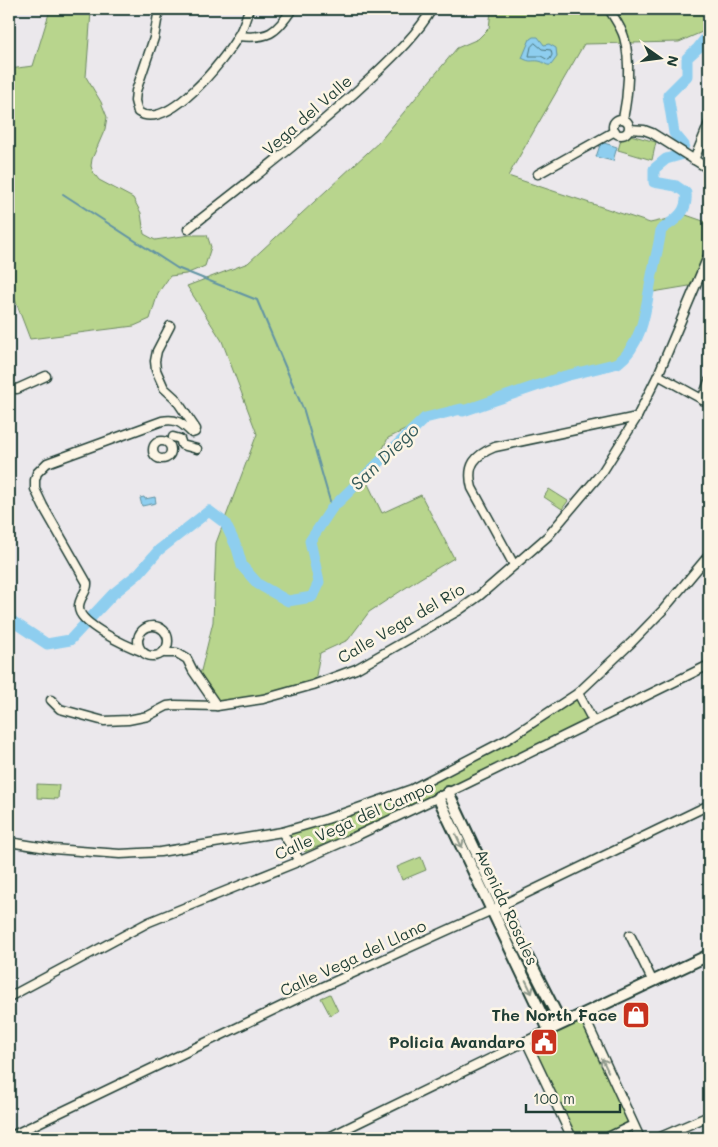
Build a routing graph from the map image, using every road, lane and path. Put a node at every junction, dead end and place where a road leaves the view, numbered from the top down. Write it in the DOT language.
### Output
graph roads {
  1 [pos="159,9"];
  2 [pos="249,9"];
  3 [pos="292,9"];
  4 [pos="432,9"];
  5 [pos="609,9"];
  6 [pos="238,36"];
  7 [pos="623,119"];
  8 [pos="709,123"];
  9 [pos="629,129"];
  10 [pos="615,131"];
  11 [pos="694,160"];
  12 [pos="709,169"];
  13 [pos="538,174"];
  14 [pos="188,228"];
  15 [pos="709,254"];
  16 [pos="170,326"];
  17 [pos="658,375"];
  18 [pos="46,376"];
  19 [pos="709,381"];
  20 [pos="9,388"];
  21 [pos="705,402"];
  22 [pos="637,417"];
  23 [pos="182,422"];
  24 [pos="198,449"];
  25 [pos="709,555"];
  26 [pos="514,565"];
  27 [pos="141,651"];
  28 [pos="165,653"];
  29 [pos="709,665"];
  30 [pos="578,693"];
  31 [pos="51,700"];
  32 [pos="216,706"];
  33 [pos="593,721"];
  34 [pos="443,795"];
  35 [pos="709,805"];
  36 [pos="282,832"];
  37 [pos="9,842"];
  38 [pos="300,861"];
  39 [pos="496,907"];
  40 [pos="630,935"];
  41 [pos="709,955"];
  42 [pos="653,982"];
  43 [pos="9,990"];
  44 [pos="17,993"];
  45 [pos="9,997"];
  46 [pos="583,1014"];
  47 [pos="561,1023"];
  48 [pos="549,1030"];
  49 [pos="526,1041"];
  50 [pos="709,1116"];
  51 [pos="633,1125"];
  52 [pos="9,1137"];
  53 [pos="327,1138"];
  54 [pos="572,1138"];
  55 [pos="606,1138"];
  56 [pos="640,1138"];
  57 [pos="658,1138"];
  1 -- 6 [label="street"];
  2 -- 6 [label="street"];
  3 -- 6 [label="street"];
  4 -- 14 [label="street, Vega del Valle"];
  5 -- 7 [label="street"];
  7 -- 9 [label="street"];
  7 -- 10 [label="street"];
  8 -- 11 [label="street"];
  9 -- 10 [label="street"];
  9 -- 11 [label="street"];
  10 -- 13 [label="street"];
  11 -- 12 [label="street"];
  15 -- 17 [label="street, Calle Vega del Río"];
  16 -- 23 [label="street"];
  17 -- 21 [label="street"];
  17 -- 22 [label="street, Calle Vega del Río"];
  18 -- 20 [label="street"];
  19 -- 21 [label="street"];
  22 -- 26 [label="street, Calle Vega del Río"];
  22 -- 26 [label="street"];
  23 -- 24 [label="street"];
  23 -- 27 [label="street"];
  25 -- 30 [label="street, Calle Vega del Campo"];
  26 -- 32 [label="street, Calle Vega del Río"];
  27 -- 28 [label="street"];
  27 -- 28 [label="street"];
  28 -- 32 [label="street"];
  29 -- 33 [label="street, Calle Vega del Campo"];
  30 -- 33 [label="street"];
  30 -- 36 [label="street, Calle Vega del Campo"];
  31 -- 32 [label="street, Calle Vega del Río"];
  33 -- 34 [label="street, Calle Vega del Campo"];
  34 -- 38 [label="street, Calle Vega del Campo"];
  34 -- 39 [label="street, Avenida Rosales"];
  35 -- 39 [label="street, Calle Vega del Llano"];
  36 -- 37 [label="street"];
  36 -- 38 [label="street"];
  38 -- 44 [label="street, Calle Vega del Campo"];
  39 -- 47 [label="street, Avenida Rosales"];
  39 -- 48 [label="street, Avenida Rosales, one-way"];
  39 -- 52 [label="street, Calle Vega del Llano"];
  40 -- 42 [label="street"];
  41 -- 42 [label="street"];
  42 -- 46 [label="street"];
  43 -- 44 [label="street"];
  44 -- 45 [label="street, Calle Vega del Campo"];
  46 -- 47 [label="street"];
  51 -- 46 [label="street, one-way"];
  47 -- 48 [label="street"];
  48 -- 49 [label="street"];
  49 -- 53 [label="street"];
  49 -- 54 [label="street"];
  50 -- 57 [label="street"];
  51 -- 55 [label="street"];
  51 -- 56 [label="street"];
}
